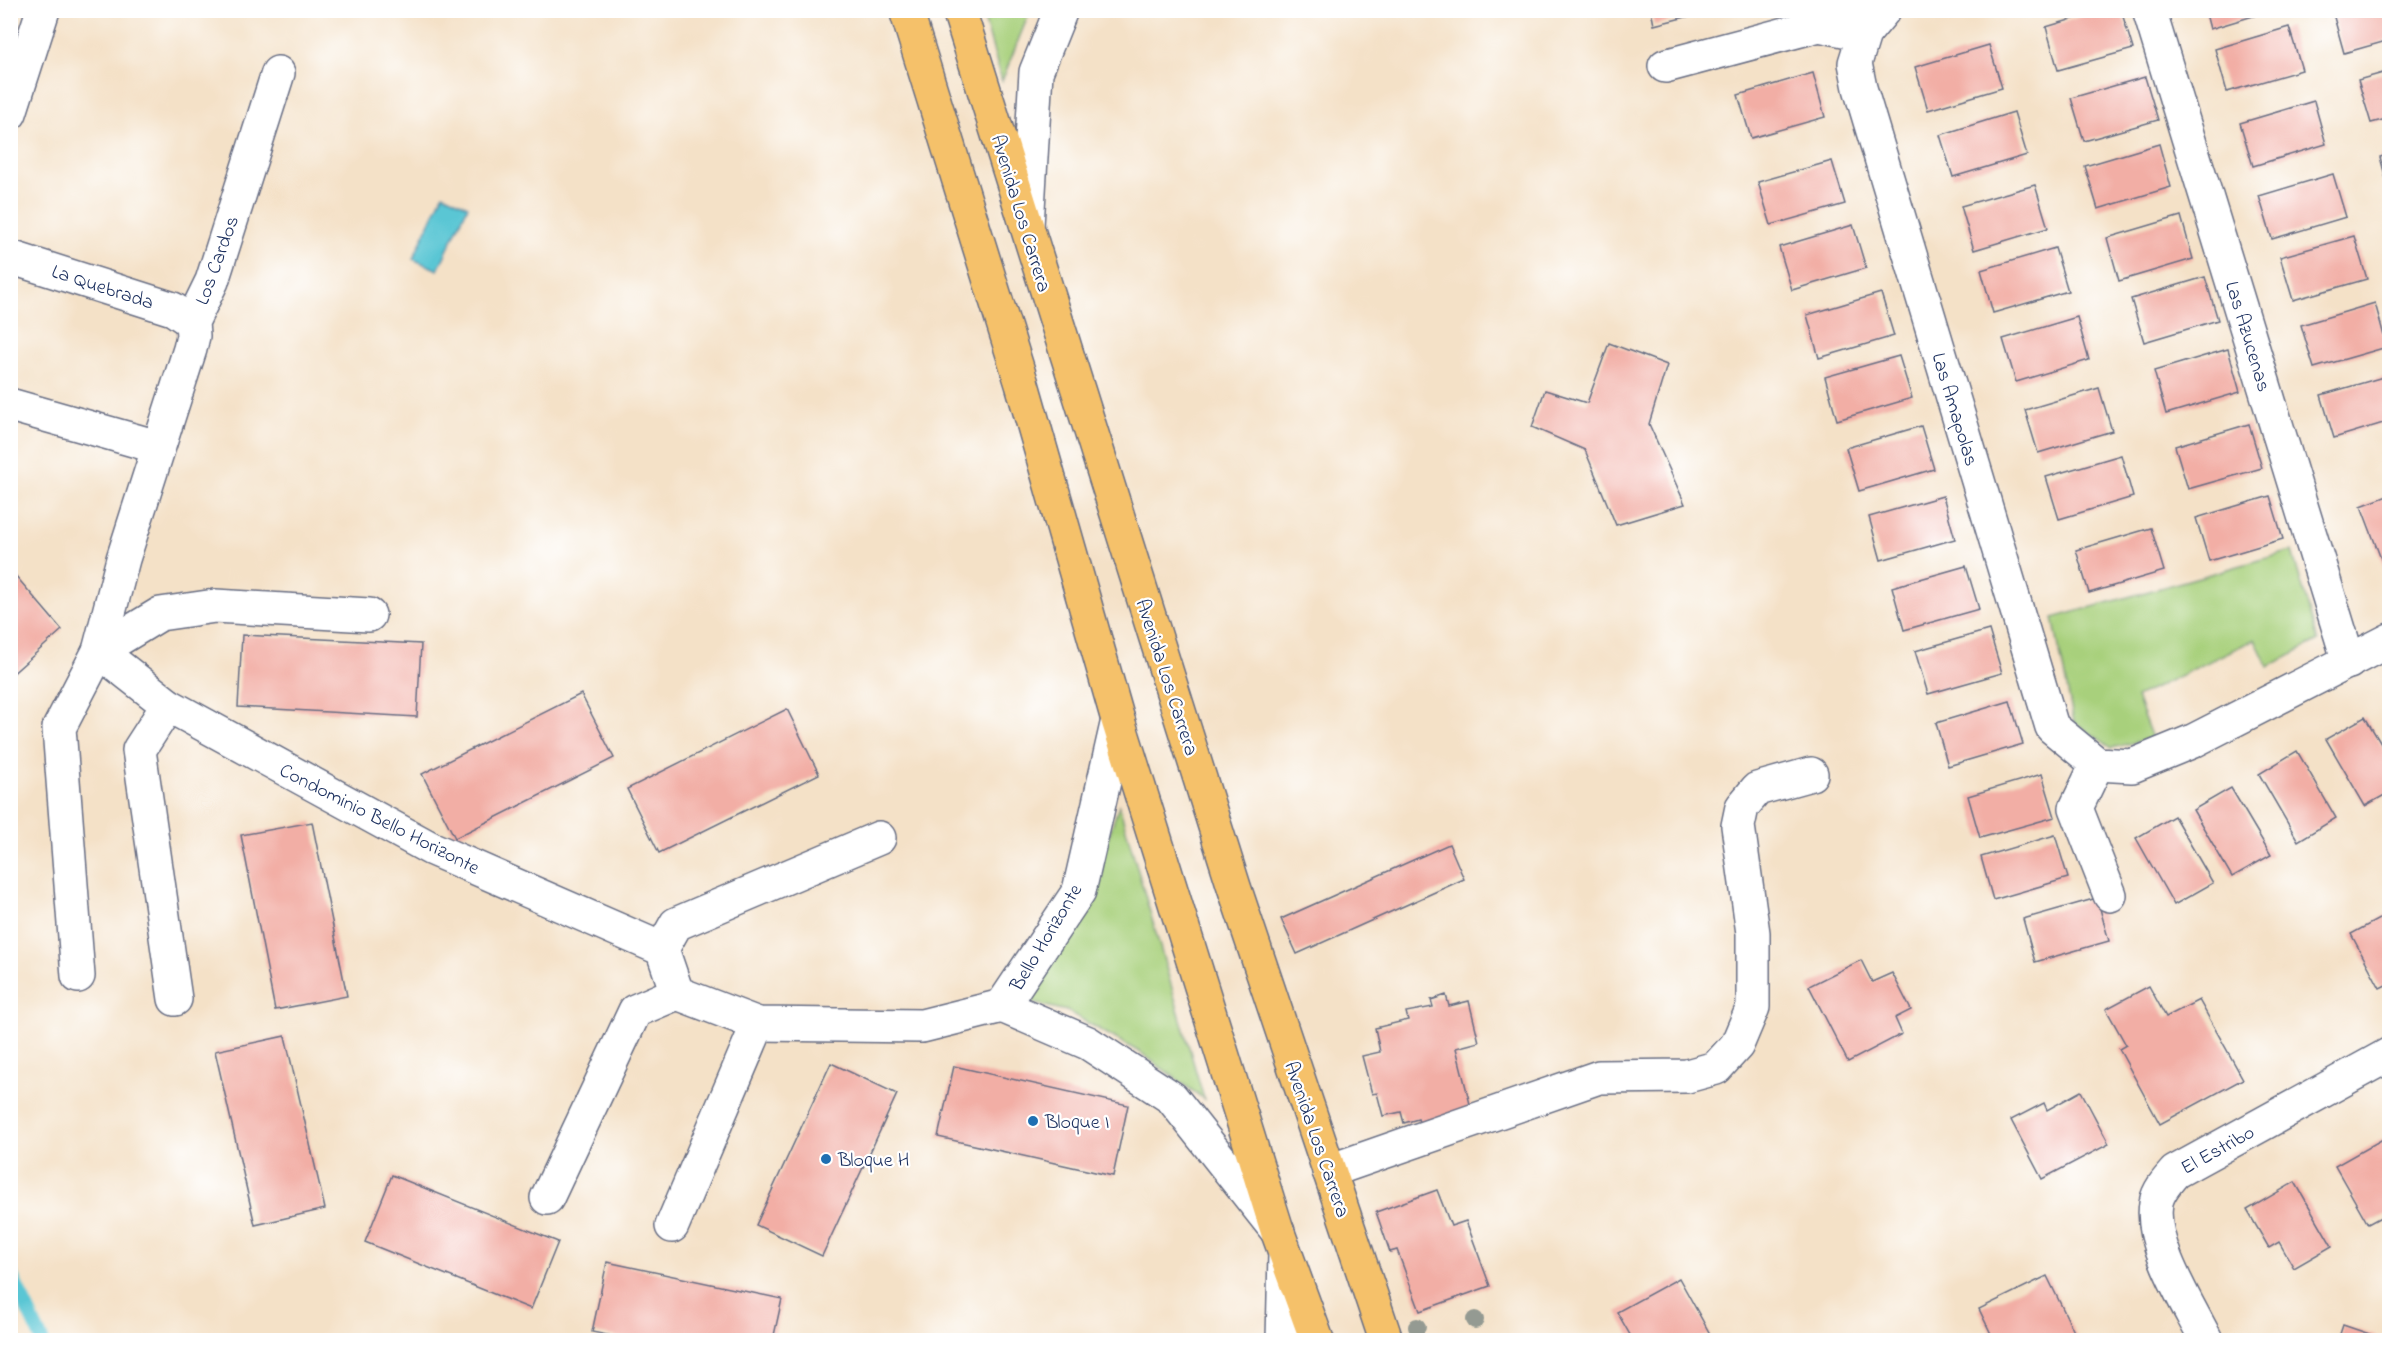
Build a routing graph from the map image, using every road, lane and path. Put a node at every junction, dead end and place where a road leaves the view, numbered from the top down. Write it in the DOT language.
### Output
graph roads {
  1 [pos="43,10"];
  2 [pos="906,10"];
  3 [pos="959,10"];
  4 [pos="1061,10"];
  5 [pos="2149,10"];
  6 [pos="1874,22"];
  7 [pos="1665,66"];
  8 [pos="278,73"];
  9 [pos="10,113"];
  10 [pos="1027,231"];
  11 [pos="10,257"];
  12 [pos="192,322"];
  13 [pos="10,405"];
  14 [pos="158,447"];
  15 [pos="369,615"];
  16 [pos="2390,640"];
  17 [pos="99,651"];
  18 [pos="2349,662"];
  19 [pos="168,705"];
  20 [pos="1118,720"];
  21 [pos="2097,764"];
  22 [pos="1810,774"];
  23 [pos="879,838"];
  24 [pos="2110,895"];
  25 [pos="663,949"];
  26 [pos="78,976"];
  27 [pos="677,993"];
  28 [pos="175,999"];
  29 [pos="1002,1006"];
  30 [pos="758,1024"];
  31 [pos="2390,1054"];
  32 [pos="1329,1171"];
  33 [pos="547,1198"];
  34 [pos="672,1226"];
  35 [pos="1282,1243"];
  36 [pos="1283,1341"];
  37 [pos="1317,1341"];
  38 [pos="1386,1341"];
  39 [pos="2206,1341"];
  1 -- 9 [label="street"];
  2 -- 20 [label="main road"];
  3 -- 10 [label="main road, Avenida Los Carrera"];
  4 -- 10 [label="street"];
  5 -- 18 [label="street, Las Azucenas"];
  6 -- 7 [label="street"];
  6 -- 21 [label="street, Las Amapolas"];
  8 -- 12 [label="street, Los Cardos"];
  10 -- 32 [label="main road, Avenida Los Carrera"];
  11 -- 12 [label="street, La Quebrada"];
  12 -- 14 [label="street, Los Cardos"];
  13 -- 14 [label="street"];
  14 -- 17 [label="street, Los Cardos"];
  15 -- 17 [label="street"];
  16 -- 18 [label="street"];
  17 -- 19 [label="street, Condominio Bello Horizonte"];
  17 -- 26 [label="street"];
  18 -- 21 [label="street"];
  19 -- 25 [label="street, Condominio Bello Horizonte"];
  19 -- 28 [label="street"];
  20 -- 29 [label="street, Bello Horizonte"];
  20 -- 35 [label="main road"];
  21 -- 24 [label="street"];
  22 -- 32 [label="street"];
  23 -- 25 [label="street"];
  25 -- 27 [label="street"];
  27 -- 30 [label="street"];
  27 -- 33 [label="street"];
  29 -- 30 [label="street"];
  29 -- 35 [label="street, Bello Horizonte"];
  30 -- 34 [label="street"];
  31 -- 39 [label="street, El Estribo"];
  32 -- 38 [label="main road, Avenida Los Carrera"];
  35 -- 36 [label="street"];
  35 -- 37 [label="main road"];
}
